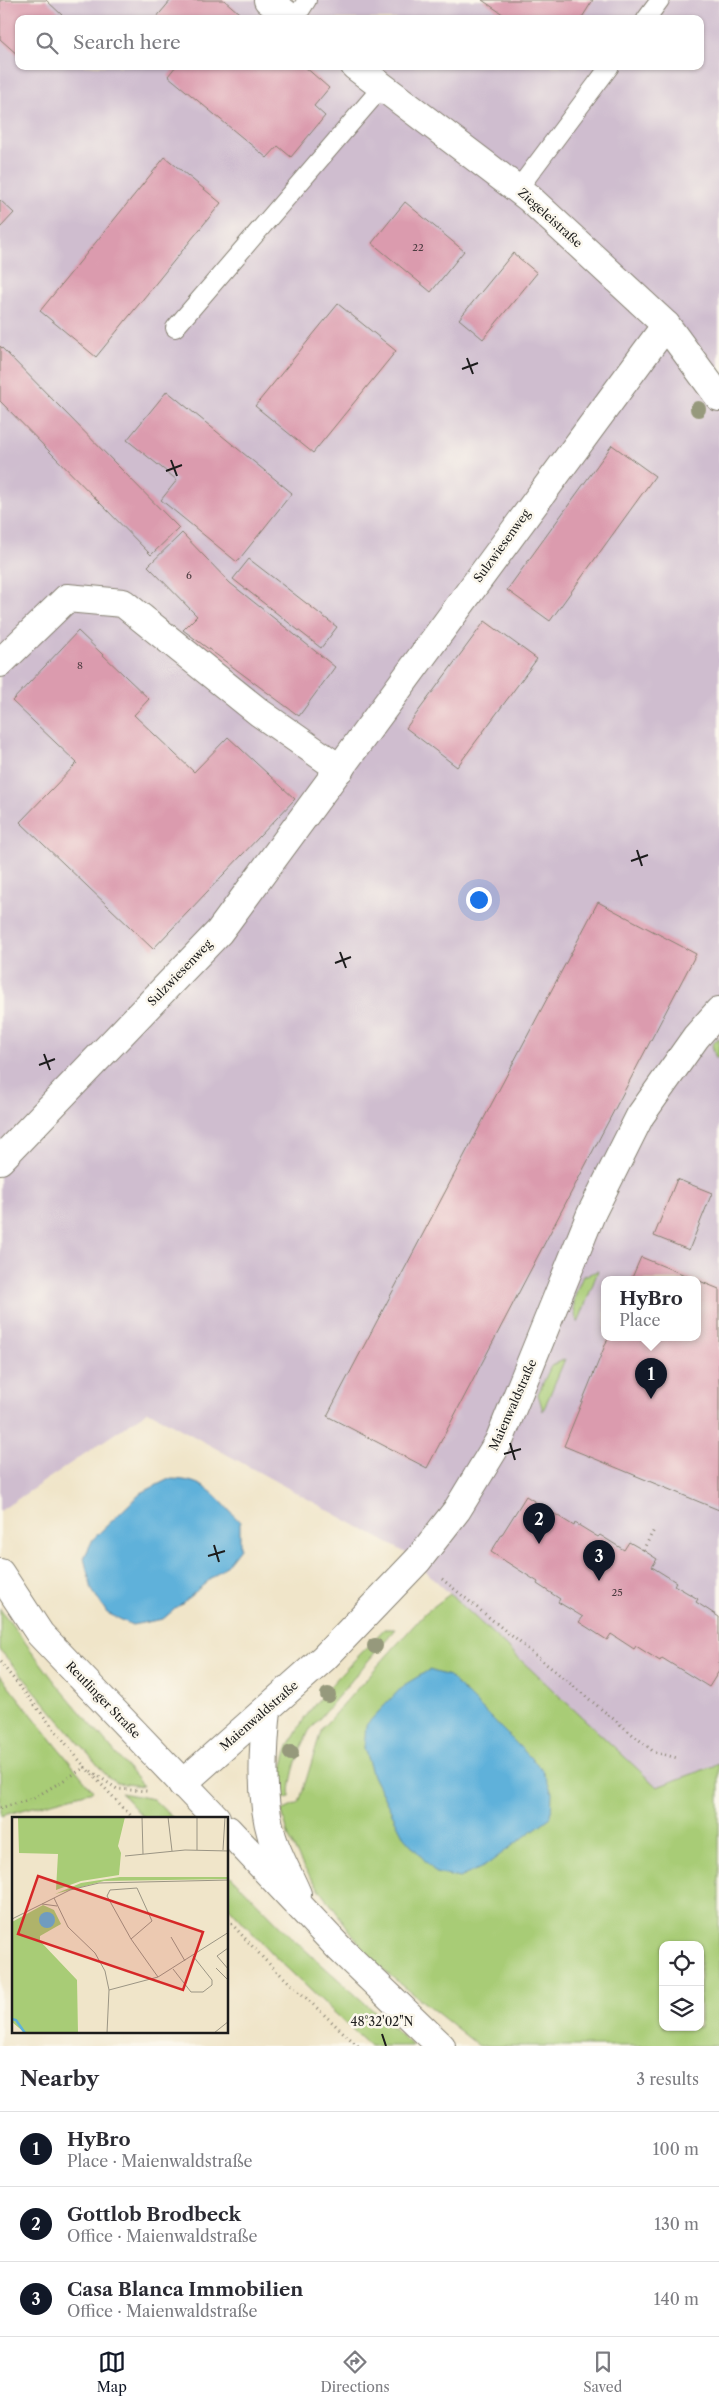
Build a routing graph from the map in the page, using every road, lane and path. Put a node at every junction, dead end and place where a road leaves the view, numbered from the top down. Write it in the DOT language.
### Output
graph roads {
  1 [pos="268,0"];
  2 [pos="307,0"];
  3 [pos="660,0"];
  4 [pos="289,15"];
  5 [pos="297,15"];
  6 [pos="649,15"];
  7 [pos="360,70"];
  8 [pos="607,70"];
  9 [pos="382,87"];
  10 [pos="518,188"];
  11 [pos="666,325"];
  12 [pos="175,328"];
  13 [pos="719,397"];
  14 [pos="0,663"];
  15 [pos="340,769"];
  16 [pos="719,1011"];
  17 [pos="0,1160"];
  18 [pos="654,1530"];
  19 [pos="643,1550"];
  20 [pos="0,1573"];
  21 [pos="445,1581"];
  22 [pos="0,1662"];
  23 [pos="267,1709"];
  24 [pos="677,1758"];
  25 [pos="84,1766"];
  26 [pos="182,1784"];
  27 [pos="0,1808"];
  28 [pos="132,1817"];
  29 [pos="215,1817"];
  30 [pos="229,1831"];
  31 [pos="304,1912"];
  32 [pos="229,1921"];
  33 [pos="358,2046"];
  34 [pos="441,2046"];
  1 -- 4 [label="street"];
  2 -- 5 [label="lane"];
  3 -- 6 [label="lane"];
  7 -- 9 [label="street, Ziegeleistraße"];
  8 -- 10 [label="lane"];
  9 -- 10 [label="street, Ziegeleistraße"];
  9 -- 12 [label="lane"];
  10 -- 11 [label="street, Ziegeleistraße"];
  11 -- 13 [label="street, Ziegeleistraße"];
  11 -- 15 [label="street, Sulzwiesenweg"];
  14 -- 15 [label="street"];
  15 -- 17 [label="street, Sulzwiesenweg"];
  16 -- 23 [label="street, Maienwaldstraße"];
  18 -- 19 [label="path"];
  20 -- 26 [label="street, Reutlinger Straße"];
  21 -- 24 [label="path"];
  22 -- 25 [label="path"];
  23 -- 26 [label="street, Maienwaldstraße"];
  23 -- 31 [label="street"];
  25 -- 26 [label="path"];
  25 -- 27 [label="path"];
  25 -- 28 [label="path"];
  26 -- 29 [label="street, Reutlinger Straße"];
  30 -- 31 [label="street"];
  31 -- 34 [label="street"];
  32 -- 33 [label="path"];
}
